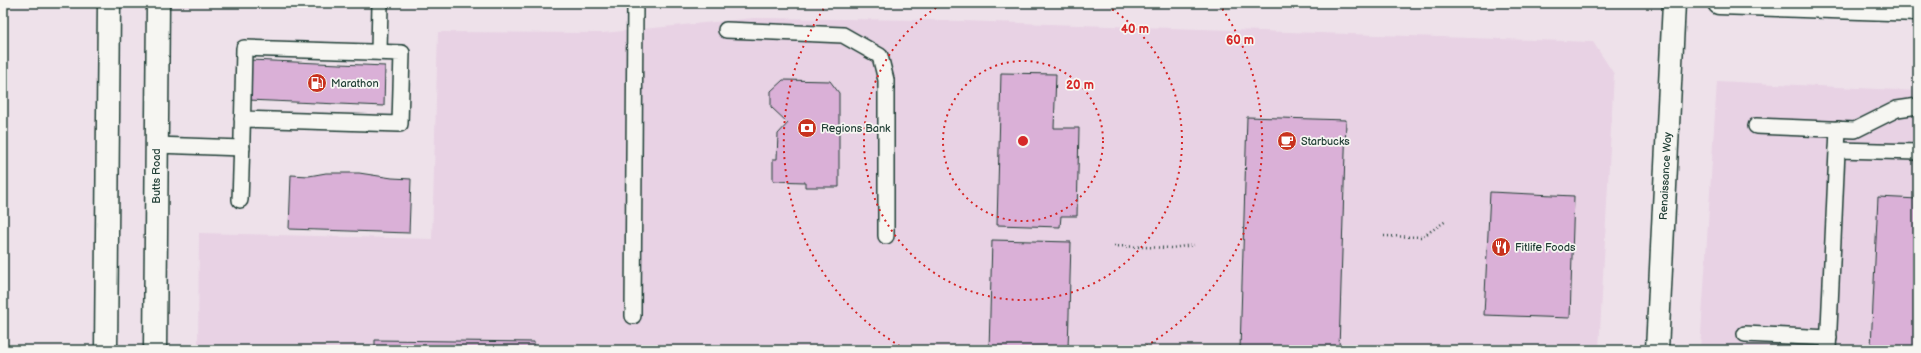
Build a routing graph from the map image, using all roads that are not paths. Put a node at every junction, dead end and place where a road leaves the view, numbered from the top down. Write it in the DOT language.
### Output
graph roads {
  1 [pos="109,3"];
  2 [pos="158,3"];
  3 [pos="380,3"];
  4 [pos="635,3"];
  5 [pos="1674,3"];
  6 [pos="1719,3"];
  7 [pos="1918,10"];
  8 [pos="726,30"];
  9 [pos="379,52"];
  10 [pos="1918,106"];
  11 [pos="242,119"];
  12 [pos="1756,126"];
  13 [pos="1838,129"];
  14 [pos="156,146"];
  15 [pos="242,148"];
  16 [pos="1837,150"];
  17 [pos="1918,152"];
  18 [pos="240,200"];
  19 [pos="886,236"];
  20 [pos="633,316"];
  21 [pos="1744,334"];
  22 [pos="1829,344"];
  23 [pos="106,350"];
  24 [pos="155,350"];
  25 [pos="1656,350"];
  1 -- 23 [label="main road"];
  2 -- 14 [label="main road, Butts Road"];
  3 -- 9 [label="lane"];
  4 -- 20 [label="lane"];
  5 -- 25 [label="main road, Renaissance Way"];
  6 -- 7 [label="main road"];
  8 -- 19 [label="lane"];
  9 -- 11 [label="lane"];
  9 -- 11 [label="lane"];
  10 -- 13 [label="lane"];
  11 -- 15 [label="lane"];
  12 -- 13 [label="lane"];
  13 -- 16 [label="lane"];
  14 -- 15 [label="lane"];
  14 -- 24 [label="main road, Butts Road"];
  15 -- 18 [label="lane"];
  16 -- 17 [label="lane"];
  16 -- 22 [label="lane"];
  21 -- 22 [label="lane"];
}
